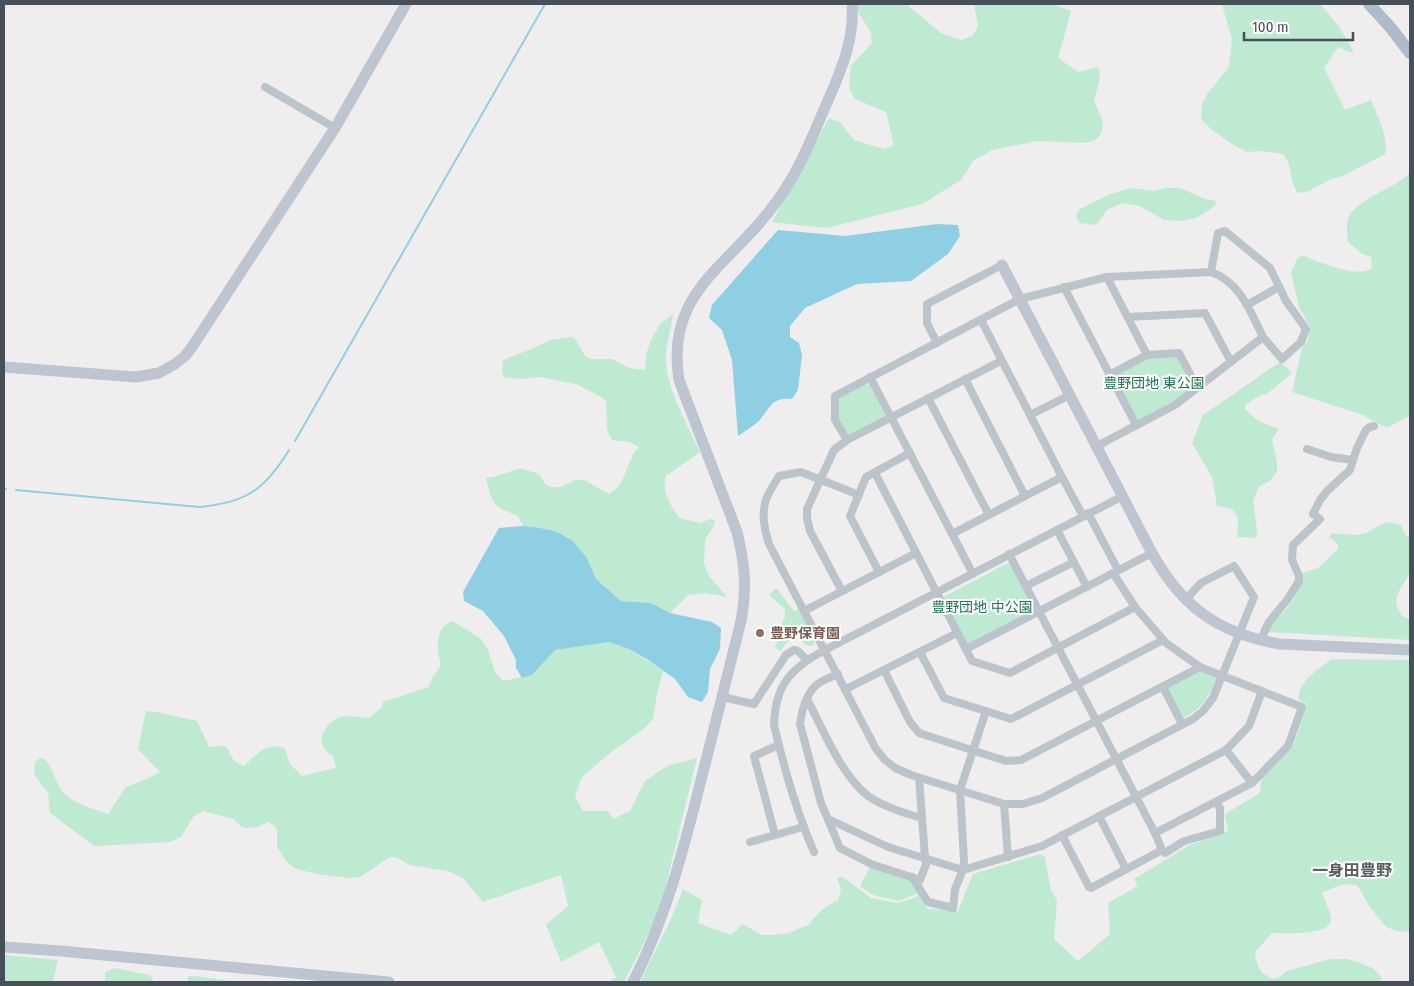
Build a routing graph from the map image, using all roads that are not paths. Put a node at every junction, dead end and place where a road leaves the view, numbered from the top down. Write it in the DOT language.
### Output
graph roads {
  1 [pos="406,4"];
  2 [pos="852,4"];
  3 [pos="1369,4"];
  4 [pos="1410,53"];
  5 [pos="265,87"];
  6 [pos="335,128"];
  7 [pos="1002,265"];
  8 [pos="1211,272"];
  9 [pos="1107,277"];
  10 [pos="1064,288"];
  11 [pos="1279,288"];
  12 [pos="1020,299"];
  13 [pos="1247,305"];
  14 [pos="1128,317"];
  15 [pos="981,320"];
  16 [pos="1262,337"];
  17 [pos="937,344"];
  18 [pos="1147,355"];
  19 [pos="1001,360"];
  20 [pos="1231,362"];
  21 [pos="4,367"];
  22 [pos="1109,375"];
  23 [pos="870,377"];
  24 [pos="965,379"];
  25 [pos="1197,387"];
  26 [pos="1070,395"];
  27 [pos="928,398"];
  28 [pos="1030,415"];
  29 [pos="891,418"];
  30 [pos="1136,425"];
  31 [pos="1374,426"];
  32 [pos="847,440"];
  33 [pos="1096,446"];
  34 [pos="1307,449"];
  35 [pos="910,453"];
  36 [pos="1353,460"];
  37 [pos="875,473"];
  38 [pos="1062,477"];
  39 [pos="820,479"];
  40 [pos="859,495"];
  41 [pos="1025,496"];
  42 [pos="1123,496"];
  43 [pos="1086,514"];
  44 [pos="989,515"];
  45 [pos="1057,530"];
  46 [pos="952,534"];
  47 [pos="916,553"];
  48 [pos="1152,553"];
  49 [pos="1009,554"];
  50 [pos="1074,562"];
  51 [pos="879,572"];
  52 [pos="1115,572"];
  53 [pos="973,574"];
  54 [pos="1026,586"];
  55 [pos="1087,586"];
  56 [pos="842,591"];
  57 [pos="936,593"];
  58 [pos="1186,599"];
  59 [pos="1135,607"];
  60 [pos="804,610"];
  61 [pos="1039,611"];
  62 [pos="957,633"];
  63 [pos="1239,634"];
  64 [pos="1163,640"];
  65 [pos="1260,641"];
  66 [pos="1058,648"];
  67 [pos="966,649"];
  68 [pos="825,650"];
  69 [pos="1410,650"];
  70 [pos="920,652"];
  71 [pos="807,660"];
  72 [pos="1200,667"];
  73 [pos="884,670"];
  74 [pos="838,674"];
  75 [pos="1223,675"];
  76 [pos="1078,685"];
  77 [pos="1163,687"];
  78 [pos="846,689"];
  79 [pos="1262,691"];
  80 [pos="722,697"];
  81 [pos="806,699"];
  82 [pos="986,711"];
  83 [pos="1097,721"];
  84 [pos="1182,724"];
  85 [pos="779,745"];
  86 [pos="973,750"];
  87 [pos="1226,750"];
  88 [pos="1116,759"];
  89 [pos="919,778"];
  90 [pos="1252,783"];
  91 [pos="960,790"];
  92 [pos="1136,797"];
  93 [pos="1216,802"];
  94 [pos="1004,804"];
  95 [pos="1099,816"];
  96 [pos="922,818"];
  97 [pos="828,819"];
  98 [pos="802,827"];
  99 [pos="1155,833"];
  100 [pos="775,835"];
  101 [pos="1062,835"];
  102 [pos="750,842"];
  103 [pos="1162,850"];
  104 [pos="814,852"];
  105 [pos="1008,857"];
  106 [pos="926,858"];
  107 [pos="1126,869"];
  108 [pos="963,870"];
  109 [pos="912,877"];
  110 [pos="4,947"];
  111 [pos="389,982"];
  112 [pos="633,982"];
  1 -- 6 [label="street"];
  2 -- 80 [label="street"];
  3 -- 4 [label="main road"];
  5 -- 6 [label="street"];
  6 -- 21 [label="street"];
  7 -- 12 [label="street"];
  7 -- 17 [label="street"];
  8 -- 9 [label="street"];
  8 -- 11 [label="street"];
  8 -- 13 [label="street"];
  9 -- 10 [label="street"];
  9 -- 14 [label="street"];
  10 -- 12 [label="street"];
  10 -- 22 [label="street"];
  11 -- 13 [label="street"];
  11 -- 16 [label="street"];
  12 -- 15 [label="street"];
  12 -- 26 [label="street"];
  13 -- 16 [label="street"];
  14 -- 18 [label="street"];
  14 -- 20 [label="street"];
  15 -- 17 [label="street"];
  15 -- 19 [label="street"];
  16 -- 20 [label="street"];
  17 -- 23 [label="street"];
  18 -- 22 [label="street"];
  18 -- 25 [label="street"];
  19 -- 24 [label="street"];
  19 -- 28 [label="street"];
  20 -- 25 [label="street"];
  22 -- 30 [label="street"];
  23 -- 29 [label="street"];
  23 -- 32 [label="street"];
  24 -- 27 [label="street"];
  24 -- 41 [label="street"];
  25 -- 30 [label="street"];
  26 -- 28 [label="street"];
  26 -- 33 [label="street"];
  27 -- 29 [label="street"];
  27 -- 44 [label="street"];
  28 -- 38 [label="street"];
  29 -- 32 [label="street"];
  29 -- 35 [label="street"];
  30 -- 33 [label="street"];
  31 -- 36 [label="street"];
  32 -- 39 [label="street"];
  33 -- 42 [label="street"];
  34 -- 36 [label="street"];
  35 -- 37 [label="street"];
  35 -- 46 [label="street"];
  36 -- 65 [label="street"];
  37 -- 40 [label="street"];
  37 -- 47 [label="street"];
  38 -- 41 [label="street"];
  38 -- 43 [label="street"];
  39 -- 40 [label="street"];
  39 -- 56 [label="street"];
  39 -- 60 [label="street"];
  40 -- 51 [label="street"];
  41 -- 44 [label="street"];
  42 -- 43 [label="street"];
  42 -- 48 [label="street"];
  43 -- 45 [label="street"];
  43 -- 52 [label="street"];
  44 -- 46 [label="street"];
  45 -- 49 [label="street"];
  45 -- 50 [label="street"];
  46 -- 53 [label="street"];
  47 -- 51 [label="street"];
  47 -- 57 [label="street"];
  48 -- 52 [label="street"];
  48 -- 58 [label="street"];
  49 -- 53 [label="street"];
  49 -- 54 [label="street"];
  50 -- 54 [label="street"];
  50 -- 55 [label="street"];
  51 -- 56 [label="street"];
  52 -- 55 [label="street"];
  52 -- 59 [label="street"];
  53 -- 57 [label="street"];
  54 -- 61 [label="street"];
  55 -- 61 [label="street"];
  56 -- 60 [label="street"];
  57 -- 62 [label="street"];
  57 -- 68 [label="street"];
  58 -- 63 [label="street"];
  58 -- 63 [label="street"];
  59 -- 64 [label="street"];
  59 -- 66 [label="street"];
  60 -- 68 [label="street"];
  61 -- 66 [label="street"];
  61 -- 67 [label="street"];
  62 -- 67 [label="street"];
  62 -- 70 [label="street"];
  63 -- 65 [label="street"];
  63 -- 75 [label="street"];
  64 -- 72 [label="street"];
  64 -- 76 [label="street"];
  65 -- 69 [label="street"];
  66 -- 67 [label="street"];
  66 -- 76 [label="street"];
  68 -- 71 [label="street"];
  68 -- 74 [label="street"];
  70 -- 73 [label="street"];
  70 -- 82 [label="street"];
  71 -- 80 [label="street"];
  71 -- 85 [label="street"];
  72 -- 75 [label="street"];
  72 -- 77 [label="street"];
  73 -- 78 [label="street"];
  73 -- 86 [label="street"];
  74 -- 78 [label="street"];
  74 -- 81 [label="street"];
  75 -- 79 [label="street"];
  75 -- 84 [label="street"];
  76 -- 82 [label="street"];
  76 -- 83 [label="street"];
  77 -- 83 [label="street"];
  77 -- 84 [label="street"];
  78 -- 89 [label="street"];
  79 -- 87 [label="street"];
  79 -- 90 [label="street"];
  80 -- 112 [label="street"];
  81 -- 96 [label="street"];
  81 -- 97 [label="street"];
  82 -- 86 [label="street"];
  83 -- 86 [label="street"];
  83 -- 88 [label="street"];
  84 -- 88 [label="street"];
  85 -- 98 [label="street"];
  85 -- 100 [label="street"];
  86 -- 91 [label="street"];
  87 -- 90 [label="street"];
  87 -- 92 [label="street"];
  88 -- 92 [label="street"];
  88 -- 94 [label="street"];
  89 -- 91 [label="street"];
  89 -- 96 [label="street"];
  90 -- 93 [label="street"];
  91 -- 94 [label="street"];
  91 -- 108 [label="street"];
  92 -- 95 [label="street"];
  92 -- 99 [label="street"];
  93 -- 99 [label="street"];
  93 -- 103 [label="street"];
  94 -- 105 [label="street"];
  95 -- 101 [label="street"];
  95 -- 107 [label="street"];
  96 -- 106 [label="street"];
  97 -- 106 [label="street"];
  97 -- 109 [label="street"];
  98 -- 100 [label="street"];
  98 -- 104 [label="street"];
  99 -- 103 [label="street"];
  100 -- 102 [label="street"];
  101 -- 105 [label="street"];
  101 -- 107 [label="street"];
  103 -- 107 [label="street"];
  105 -- 108 [label="street"];
  106 -- 108 [label="street"];
  106 -- 109 [label="street"];
  108 -- 109 [label="street"];
  110 -- 111 [label="street"];
}
